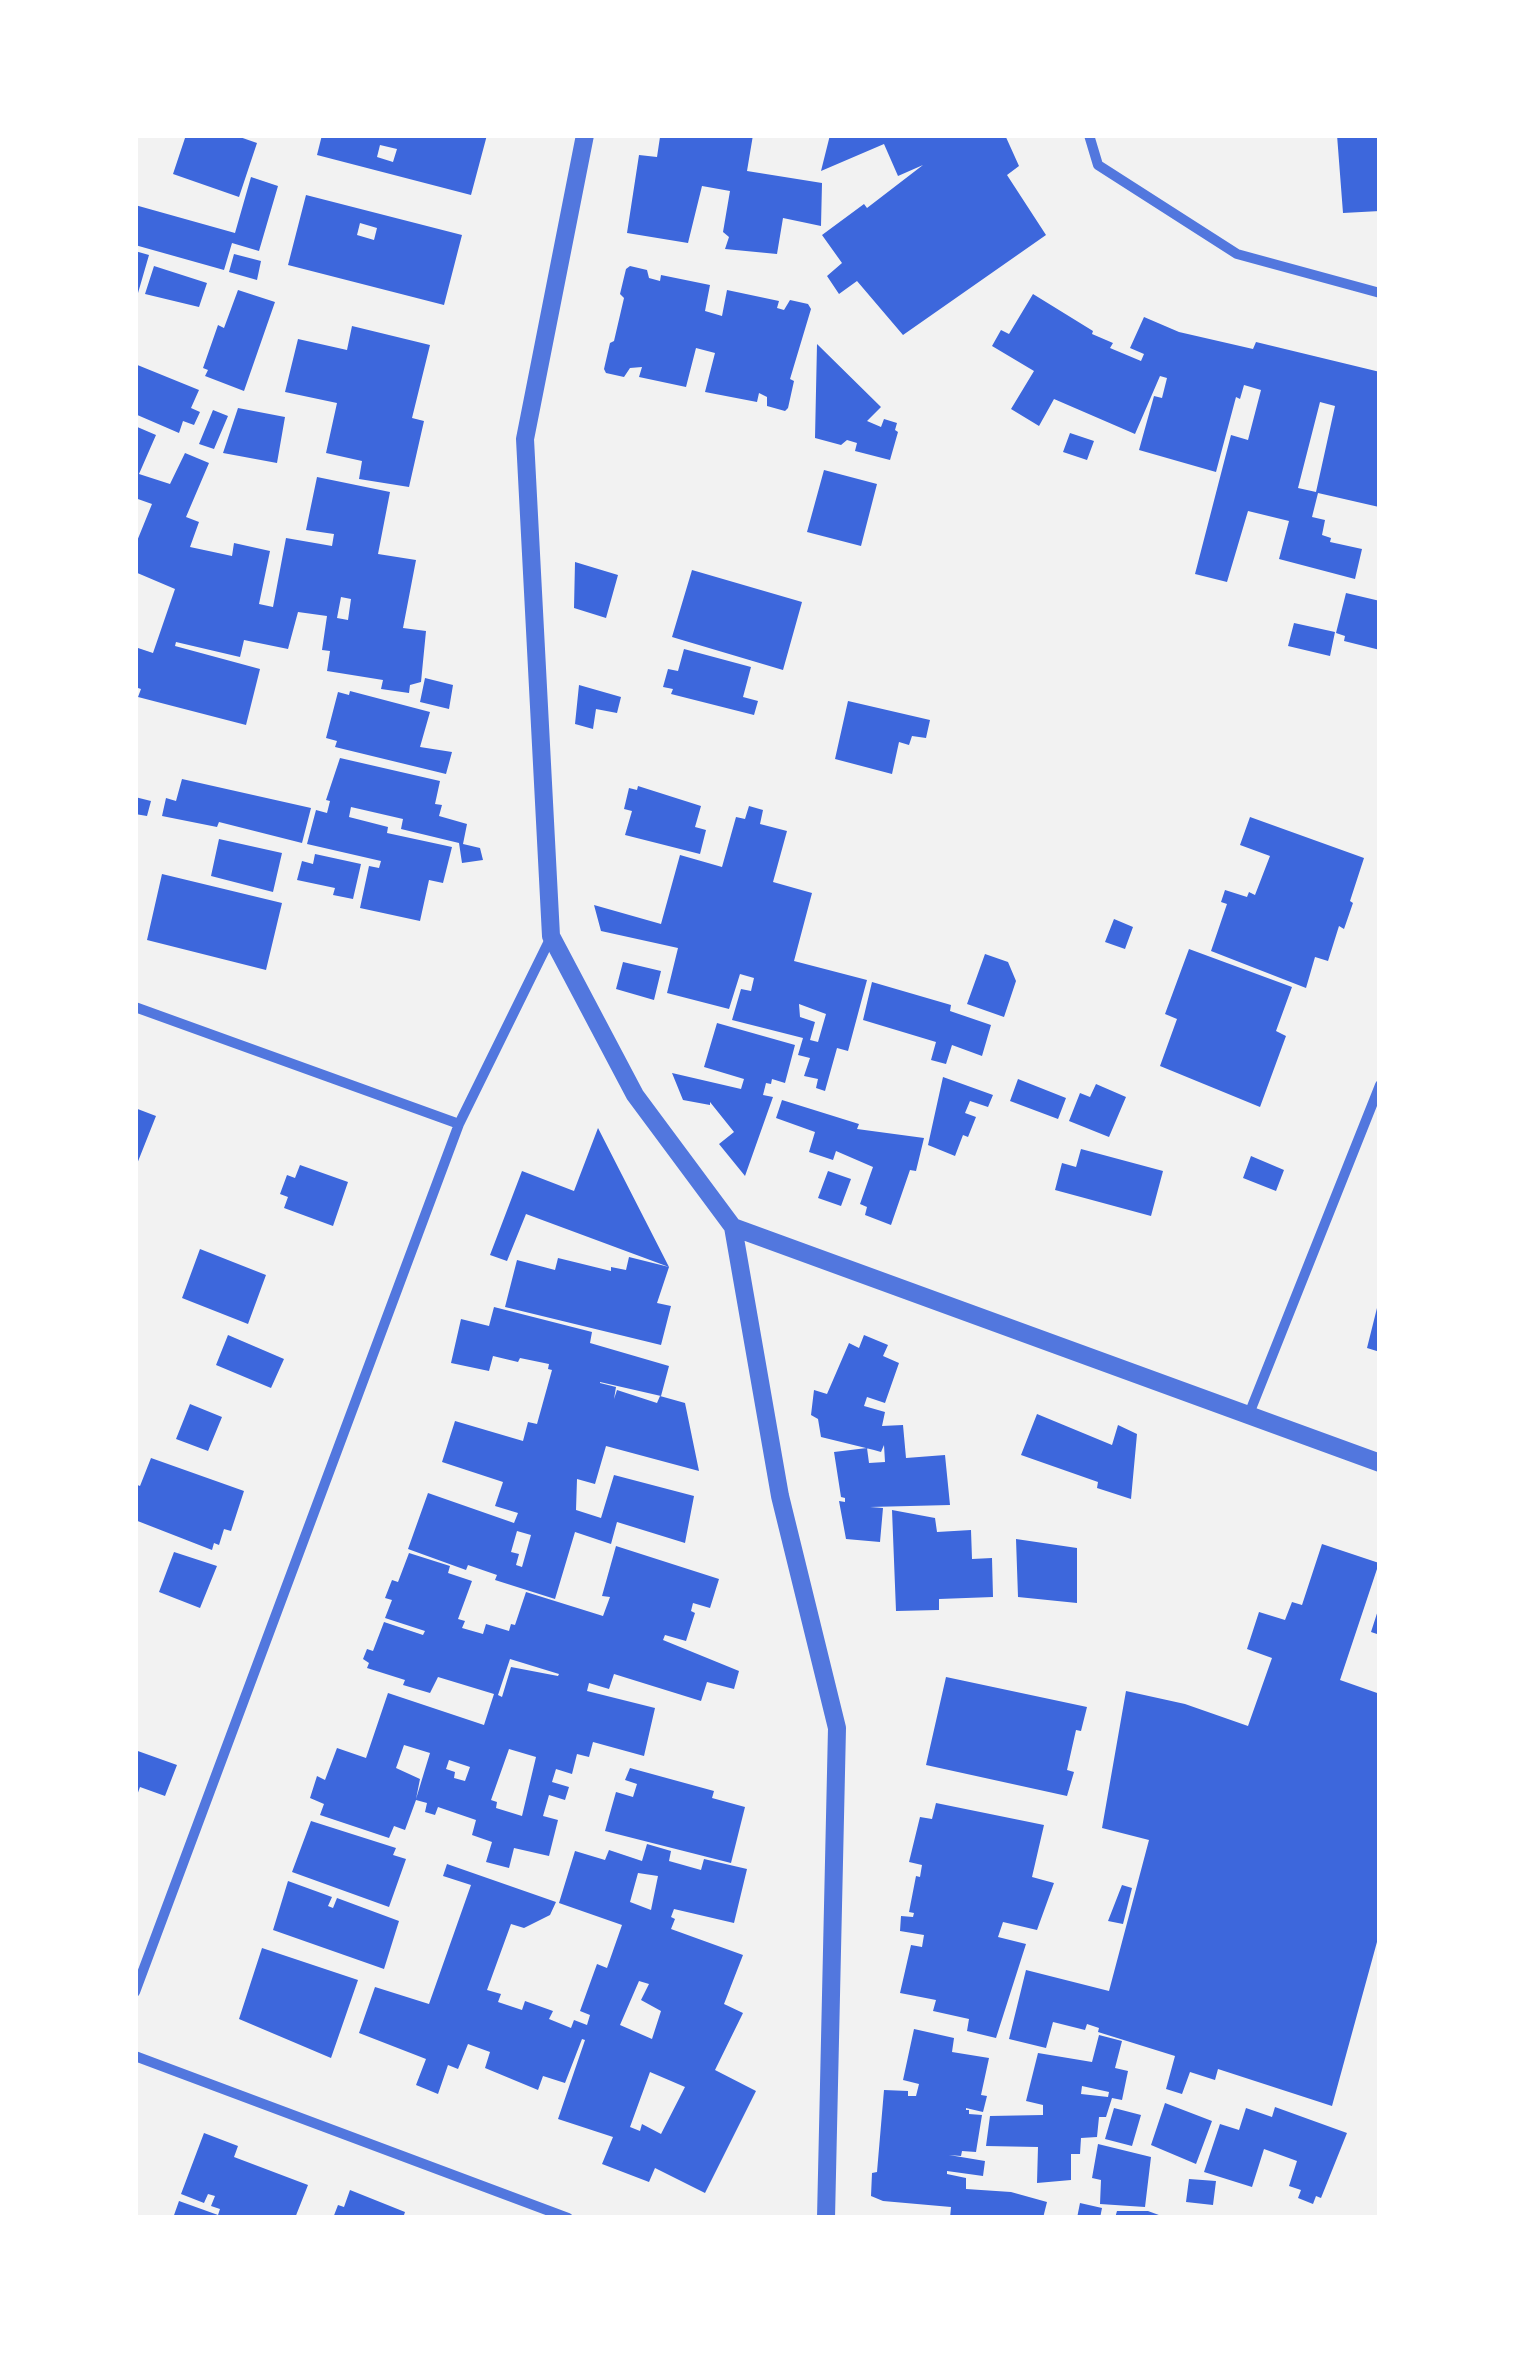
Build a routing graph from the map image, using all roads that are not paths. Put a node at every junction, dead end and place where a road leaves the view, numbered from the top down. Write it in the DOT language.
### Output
graph roads {
  1 [pos="585,135"];
  2 [pos="1089,135"];
  3 [pos="1380,293"];
  4 [pos="551,936"];
  5 [pos="135,1007"];
  6 [pos="1380,1085"];
  7 [pos="459,1124"];
  8 [pos="734,1227"];
  9 [pos="1250,1414"];
  10 [pos="1380,1462"];
  11 [pos="135,1992"];
  12 [pos="135,2056"];
  13 [pos="568,2218"];
  14 [pos="826,2218"];
  1 -- 4 [label="street"];
  2 -- 3 [label="street"];
  4 -- 7 [label="street"];
  4 -- 8 [label="street"];
  5 -- 7 [label="street"];
  6 -- 9 [label="street"];
  7 -- 11 [label="street"];
  8 -- 9 [label="street"];
  8 -- 14 [label="street"];
  9 -- 10 [label="street"];
  12 -- 13 [label="street"];
}
